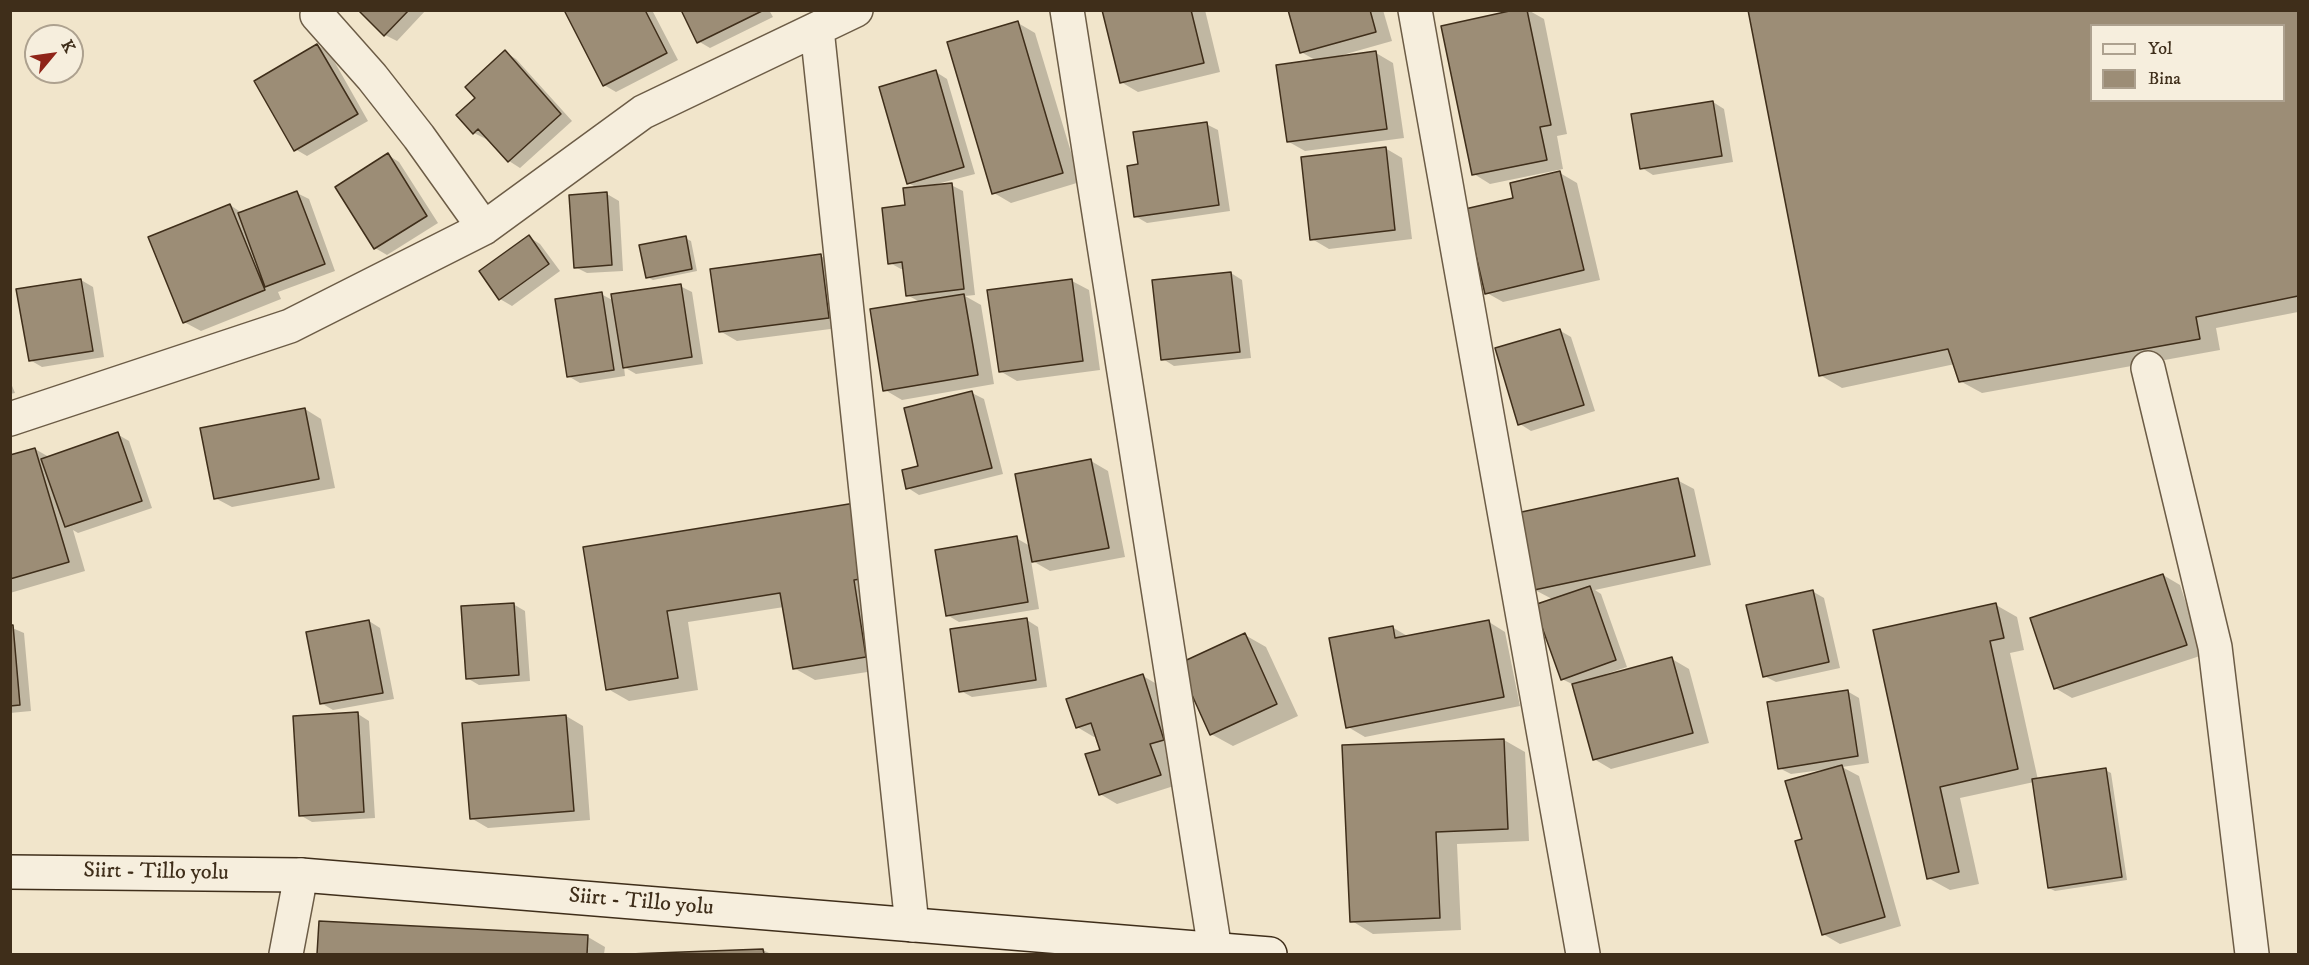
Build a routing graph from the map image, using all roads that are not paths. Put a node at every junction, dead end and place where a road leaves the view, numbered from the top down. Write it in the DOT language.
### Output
graph roads {
  1 [pos="856,10"];
  2 [pos="1067,10"];
  3 [pos="1415,10"];
  4 [pos="317,15"];
  5 [pos="817,29"];
  6 [pos="484,228"];
  7 [pos="2148,368"];
  8 [pos="10,419"];
  9 [pos="10,872"];
  10 [pos="301,875"];
  11 [pos="912,925"];
  12 [pos="1215,950"];
  13 [pos="286,954"];
  14 [pos="1270,954"];
  15 [pos="1583,954"];
  16 [pos="2252,954"];
  1 -- 5 [label="street"];
  2 -- 12 [label="street"];
  3 -- 15 [label="street"];
  4 -- 6 [label="street"];
  5 -- 6 [label="street"];
  5 -- 11 [label="street"];
  6 -- 8 [label="street"];
  7 -- 16 [label="street"];
  9 -- 10 [label="street, Siirt - Tillo yolu"];
  10 -- 11 [label="street, Siirt - Tillo yolu"];
  10 -- 13 [label="street"];
  11 -- 12 [label="street, Siirt - Tillo yolu"];
  12 -- 14 [label="street, Siirt - Tillo yolu"];
}
